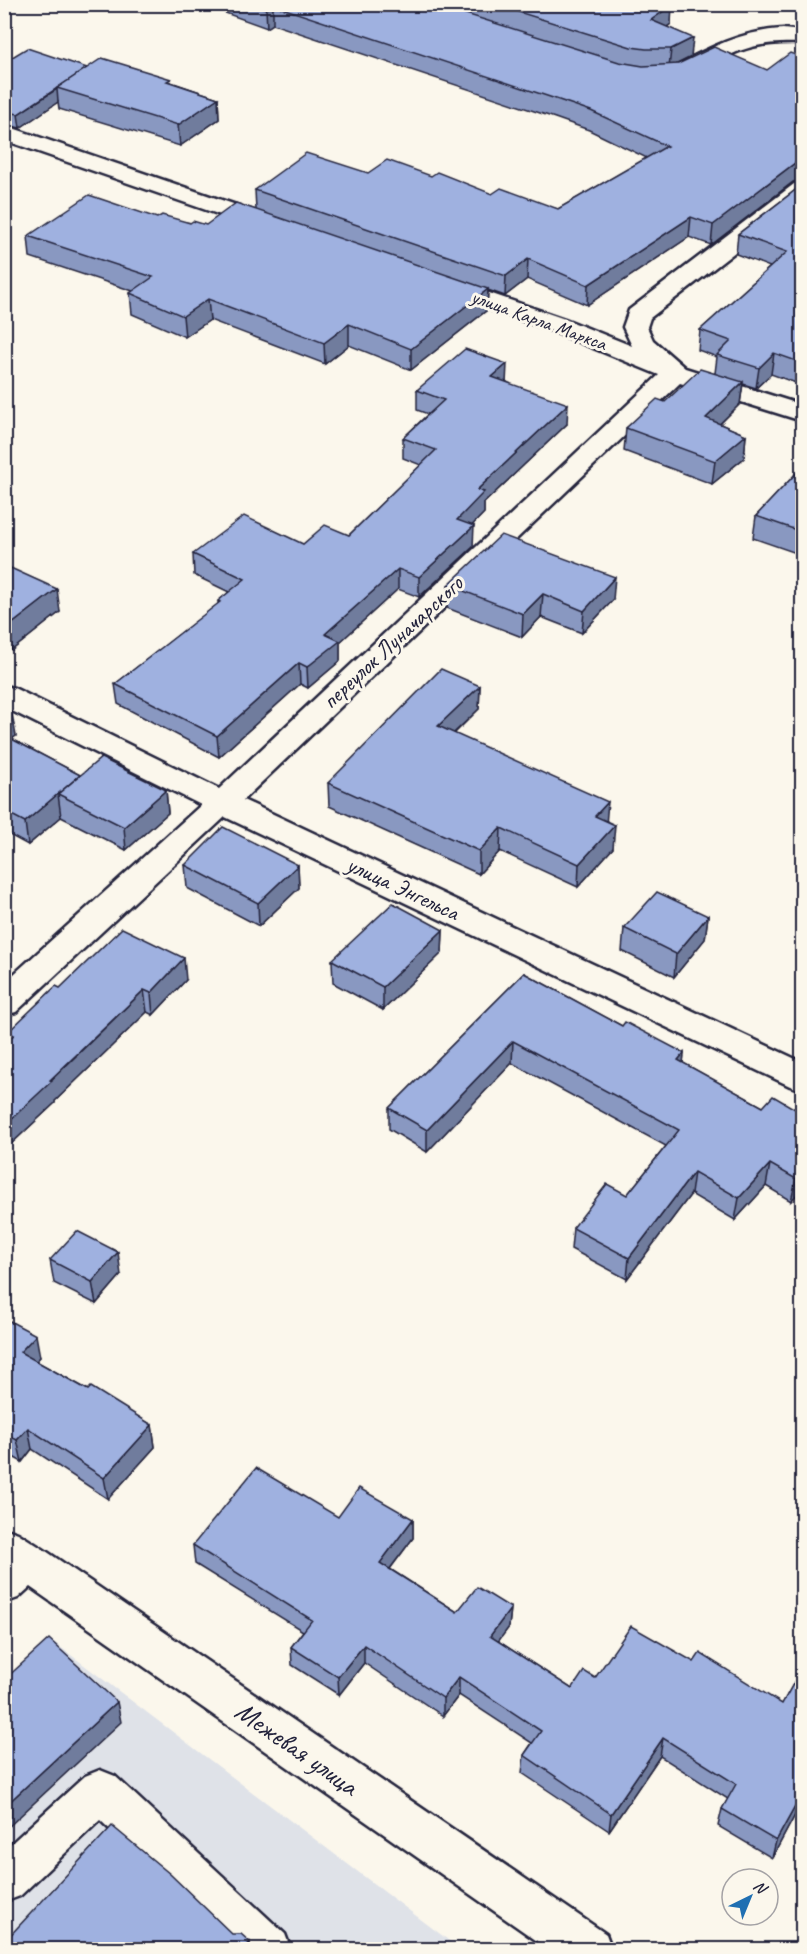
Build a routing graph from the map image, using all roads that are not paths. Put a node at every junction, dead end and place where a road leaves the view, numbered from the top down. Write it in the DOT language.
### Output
graph roads {
  1 [pos="802,37"];
  2 [pos="660,77"];
  3 [pos="4,132"];
  4 [pos="802,189"];
  5 [pos="286,230"];
  6 [pos="421,277"];
  7 [pos="638,315"];
  8 [pos="556,324"];
  9 [pos="675,374"];
  10 [pos="802,413"];
  11 [pos="4,695"];
  12 [pos="222,803"];
  13 [pos="4,1003"];
  14 [pos="802,1077"];
  15 [pos="13,1564"];
  16 [pos="4,1880"];
  17 [pos="269,1950"];
  18 [pos="590,1950"];
  1 -- 2 [label="street"];
  3 -- 5 [label="street"];
  4 -- 7 [label="street"];
  6 -- 8 [label="street, улица Карла Маркса"];
  7 -- 8 [label="street"];
  7 -- 9 [label="street"];
  8 -- 9 [label="street, улица Карла Маркса"];
  9 -- 10 [label="street, улица Карла Маркса"];
  9 -- 12 [label="street, переулок Луначарского"];
  11 -- 12 [label="street, улица Энгельса"];
  12 -- 13 [label="street, переулок Луначарского"];
  12 -- 14 [label="street, улица Энгельса"];
  15 -- 18 [label="street, Межевая улица"];
  16 -- 17 [label="street"];
}
